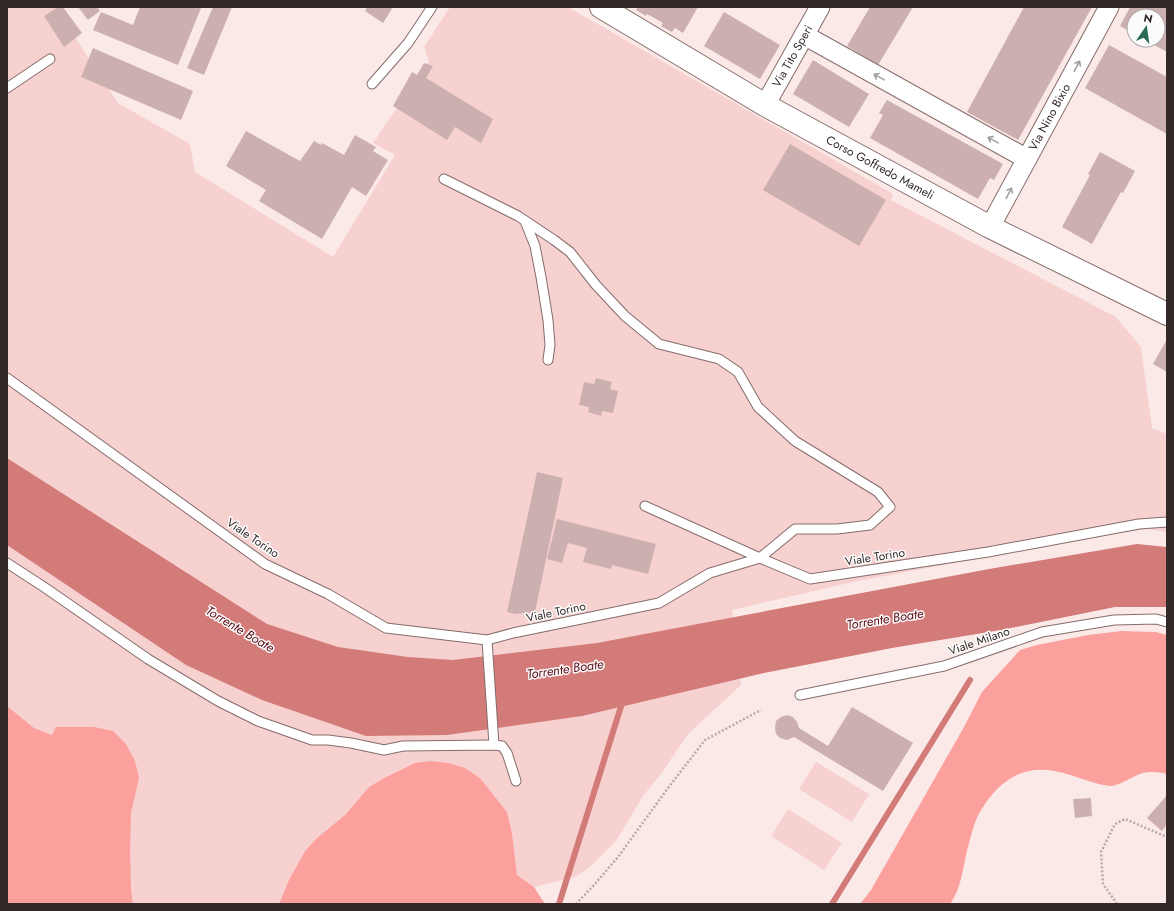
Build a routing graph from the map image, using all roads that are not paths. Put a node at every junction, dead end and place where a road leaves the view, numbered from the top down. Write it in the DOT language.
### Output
graph roads {
  1 [pos="432,7"];
  2 [pos="820,7"];
  3 [pos="1109,7"];
  4 [pos="604,8"];
  5 [pos="804,35"];
  6 [pos="50,59"];
  7 [pos="372,84"];
  8 [pos="7,88"];
  9 [pos="765,104"];
  10 [pos="1027,159"];
  11 [pos="444,179"];
  12 [pos="525,221"];
  13 [pos="990,227"];
  14 [pos="1167,314"];
  15 [pos="548,360"];
  16 [pos="7,378"];
  17 [pos="645,506"];
  18 [pos="1167,522"];
  19 [pos="760,558"];
  20 [pos="7,563"];
  21 [pos="1167,622"];
  22 [pos="487,640"];
  23 [pos="800,695"];
  24 [pos="494,745"];
  25 [pos="516,781"];
  1 -- 7 [label="lane"];
  2 -- 5 [label="street, Via Tito Speri"];
  10 -- 3 [label="street, Via Nino Bixio, one-way"];
  4 -- 9 [label="main road, Corso Goffredo Mameli"];
  5 -- 9 [label="street, Via Tito Speri"];
  10 -- 5 [label="street, one-way"];
  6 -- 8 [label="lane"];
  9 -- 13 [label="main road, Corso Goffredo Mameli"];
  13 -- 10 [label="street, Via Nino Bixio, one-way"];
  11 -- 12 [label="lane"];
  12 -- 15 [label="lane"];
  12 -- 19 [label="lane"];
  13 -- 14 [label="main road, Corso Goffredo Mameli"];
  16 -- 22 [label="lane, Viale Torino"];
  17 -- 19 [label="lane"];
  18 -- 19 [label="lane, Viale Torino"];
  19 -- 22 [label="lane, Viale Torino"];
  20 -- 24 [label="lane"];
  21 -- 23 [label="lane, Viale Milano"];
  22 -- 24 [label="lane"];
  24 -- 25 [label="lane"];
}
